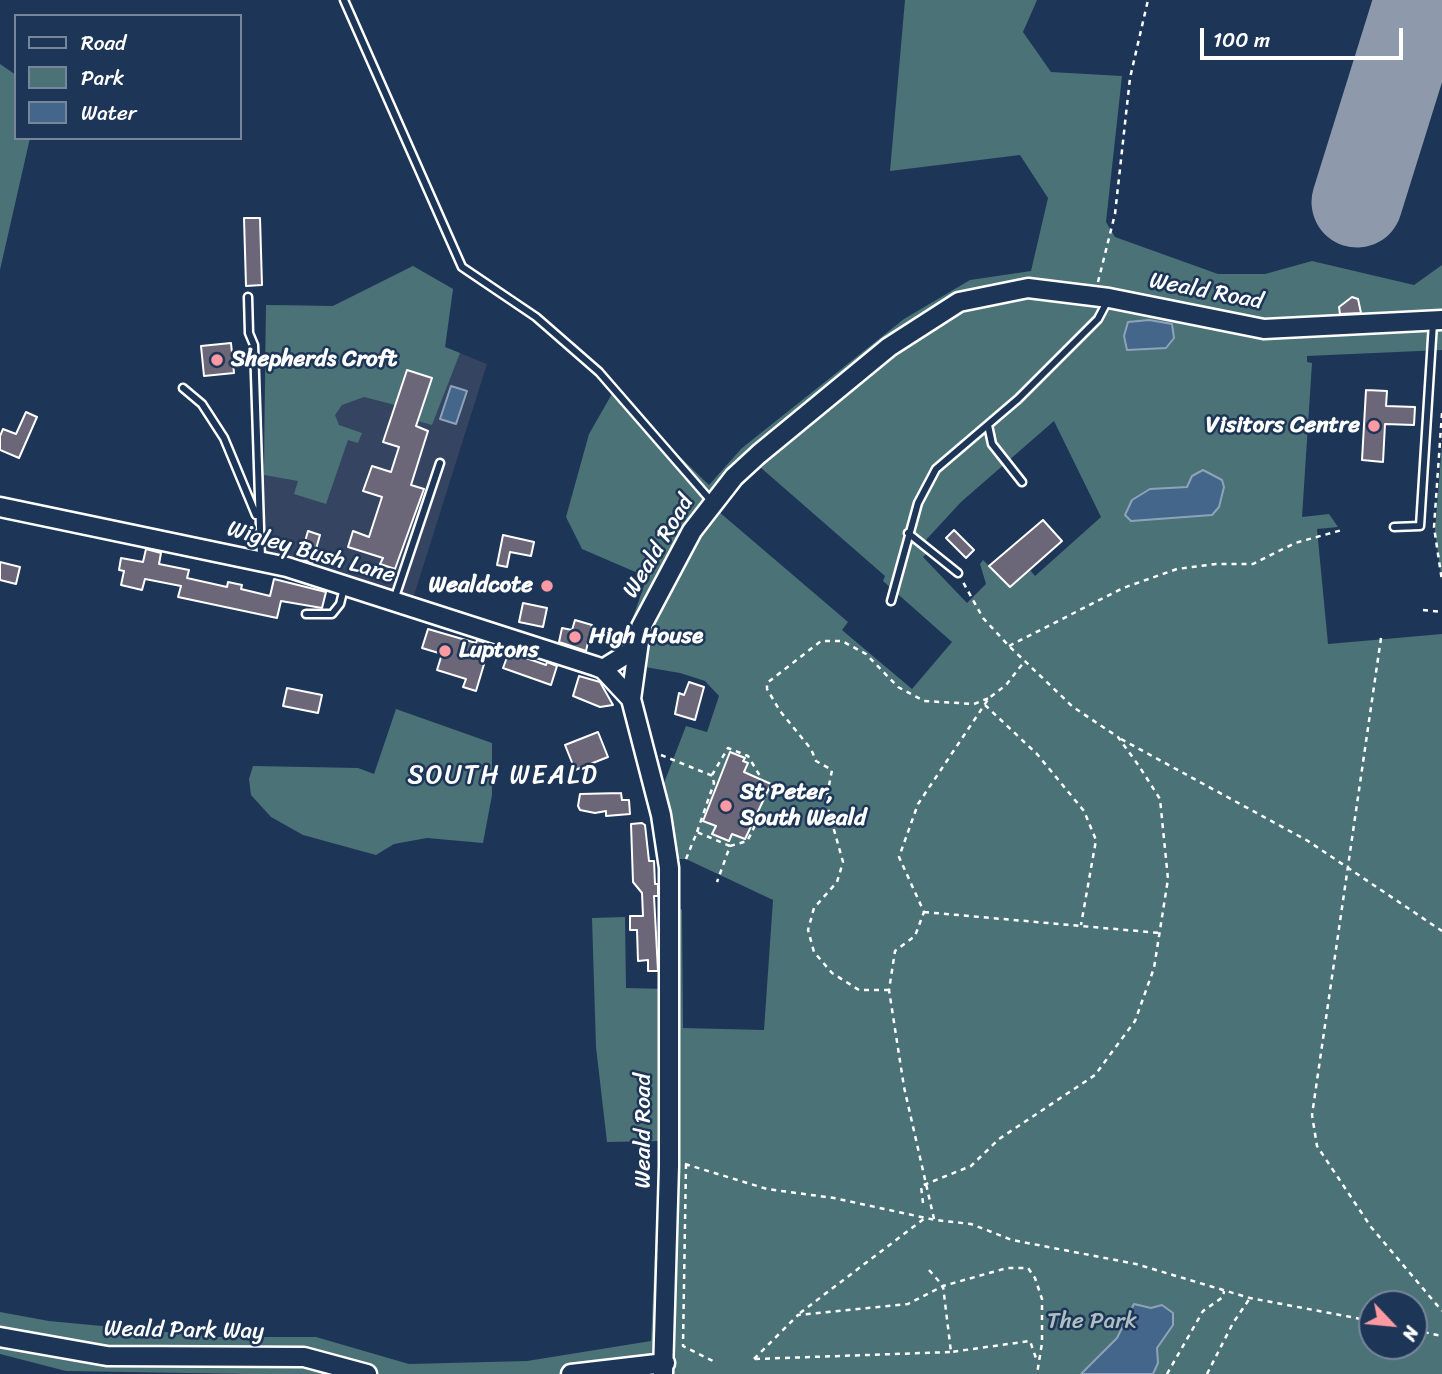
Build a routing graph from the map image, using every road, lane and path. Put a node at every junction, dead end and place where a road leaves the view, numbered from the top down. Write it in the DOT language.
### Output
graph roads {
  1 [pos="344,0"];
  2 [pos="1148,0"];
  3 [pos="248,298"];
  4 [pos="1102,298"];
  5 [pos="1438,320"];
  6 [pos="183,388"];
  7 [pos="1442,413"];
  8 [pos="988,425"];
  9 [pos="440,463"];
  10 [pos="1022,482"];
  11 [pos="713,504"];
  12 [pos="0,507"];
  13 [pos="258,520"];
  14 [pos="1394,527"];
  15 [pos="1342,530"];
  16 [pos="908,533"];
  17 [pos="261,560"];
  18 [pos="958,573"];
  19 [pos="1442,581"];
  20 [pos="344,586"];
  21 [pos="891,601"];
  22 [pos="394,602"];
  23 [pos="1423,610"];
  24 [pos="1442,612"];
  25 [pos="306,614"];
  26 [pos="1381,638"];
  27 [pos="1009,646"];
  28 [pos="638,647"];
  29 [pos="1024,662"];
  30 [pos="603,669"];
  31 [pos="989,698"];
  32 [pos="631,699"];
  33 [pos="985,705"];
  34 [pos="1118,737"];
  35 [pos="644,749"];
  36 [pos="713,775"];
  37 [pos="760,776"];
  38 [pos="746,813"];
  39 [pos="696,832"];
  40 [pos="730,846"];
  41 [pos="686,859"];
  42 [pos="1349,869"];
  43 [pos="717,882"];
  44 [pos="924,912"];
  45 [pos="1081,925"];
  46 [pos="1442,931"];
  47 [pos="1160,933"];
  48 [pos="889,990"];
  49 [pos="678,1162"];
  50 [pos="926,1184"];
  51 [pos="923,1203"];
  52 [pos="925,1218"];
  53 [pos="934,1220"];
  54 [pos="929,1270"];
  55 [pos="943,1286"];
  56 [pos="1224,1291"];
  57 [pos="1250,1298"];
  58 [pos="1442,1311"];
  59 [pos="798,1315"];
  60 [pos="1358,1318"];
  61 [pos="0,1337"];
  62 [pos="951,1352"];
  63 [pos="713,1361"];
  64 [pos="1038,1364"];
  65 [pos="664,1368"];
  66 [pos="367,1374"];
  67 [pos="571,1374"];
  68 [pos="1037,1374"];
  69 [pos="1167,1374"];
  70 [pos="1208,1374"];
  1 -- 11 [label="lane"];
  2 -- 4 [label="path"];
  3 -- 13 [label="lane"];
  4 -- 5 [label="street, Weald Road"];
  4 -- 8 [label="lane"];
  4 -- 11 [label="street, Weald Road"];
  5 -- 14 [label="lane"];
  6 -- 13 [label="lane"];
  7 -- 19 [label="path"];
  8 -- 10 [label="lane"];
  8 -- 16 [label="lane"];
  9 -- 22 [label="lane"];
  11 -- 28 [label="street, Weald Road"];
  12 -- 17 [label="street, Wigley Bush Lane"];
  13 -- 17 [label="lane"];
  15 -- 27 [label="path"];
  16 -- 18 [label="lane"];
  16 -- 21 [label="lane"];
  17 -- 20 [label="street, Wigley Bush Lane"];
  18 -- 27 [label="path"];
  20 -- 22 [label="street, Wigley Bush Lane"];
  20 -- 25 [label="lane"];
  22 -- 30 [label="street, Wigley Bush Lane"];
  23 -- 24 [label="path"];
  26 -- 42 [label="path"];
  27 -- 29 [label="path"];
  28 -- 30 [label="street"];
  28 -- 32 [label="street, Weald Road"];
  29 -- 31 [label="path"];
  29 -- 34 [label="path"];
  30 -- 32 [label="street, Wigley Bush Lane"];
  31 -- 33 [label="path"];
  31 -- 48 [label="path"];
  32 -- 35 [label="street, Weald Road"];
  33 -- 44 [label="path"];
  33 -- 45 [label="path"];
  34 -- 42 [label="path"];
  34 -- 47 [label="path"];
  35 -- 36 [label="path"];
  35 -- 49 [label="street, Weald Road"];
  36 -- 37 [label="path"];
  36 -- 39 [label="path"];
  38 -- 40 [label="path"];
  39 -- 40 [label="path"];
  39 -- 41 [label="path"];
  40 -- 43 [label="path"];
  42 -- 46 [label="path"];
  42 -- 58 [label="path"];
  44 -- 45 [label="path"];
  44 -- 48 [label="path"];
  45 -- 47 [label="path"];
  47 -- 50 [label="path"];
  48 -- 50 [label="path"];
  49 -- 52 [label="path"];
  49 -- 63 [label="path"];
  49 -- 65 [label="street, Weald Road"];
  50 -- 51 [label="path"];
  50 -- 53 [label="path"];
  52 -- 53 [label="path"];
  52 -- 59 [label="path"];
  53 -- 56 [label="path"];
  54 -- 55 [label="path"];
  55 -- 59 [label="path"];
  55 -- 62 [label="path"];
  55 -- 64 [label="path"];
  56 -- 57 [label="path"];
  56 -- 69 [label="path"];
  57 -- 60 [label="path"];
  57 -- 70 [label="path"];
  59 -- 62 [label="path"];
  61 -- 66 [label="street, Weald Park Way"];
  62 -- 64 [label="path"];
  64 -- 68 [label="path"];
  65 -- 67 [label="street"];
}
